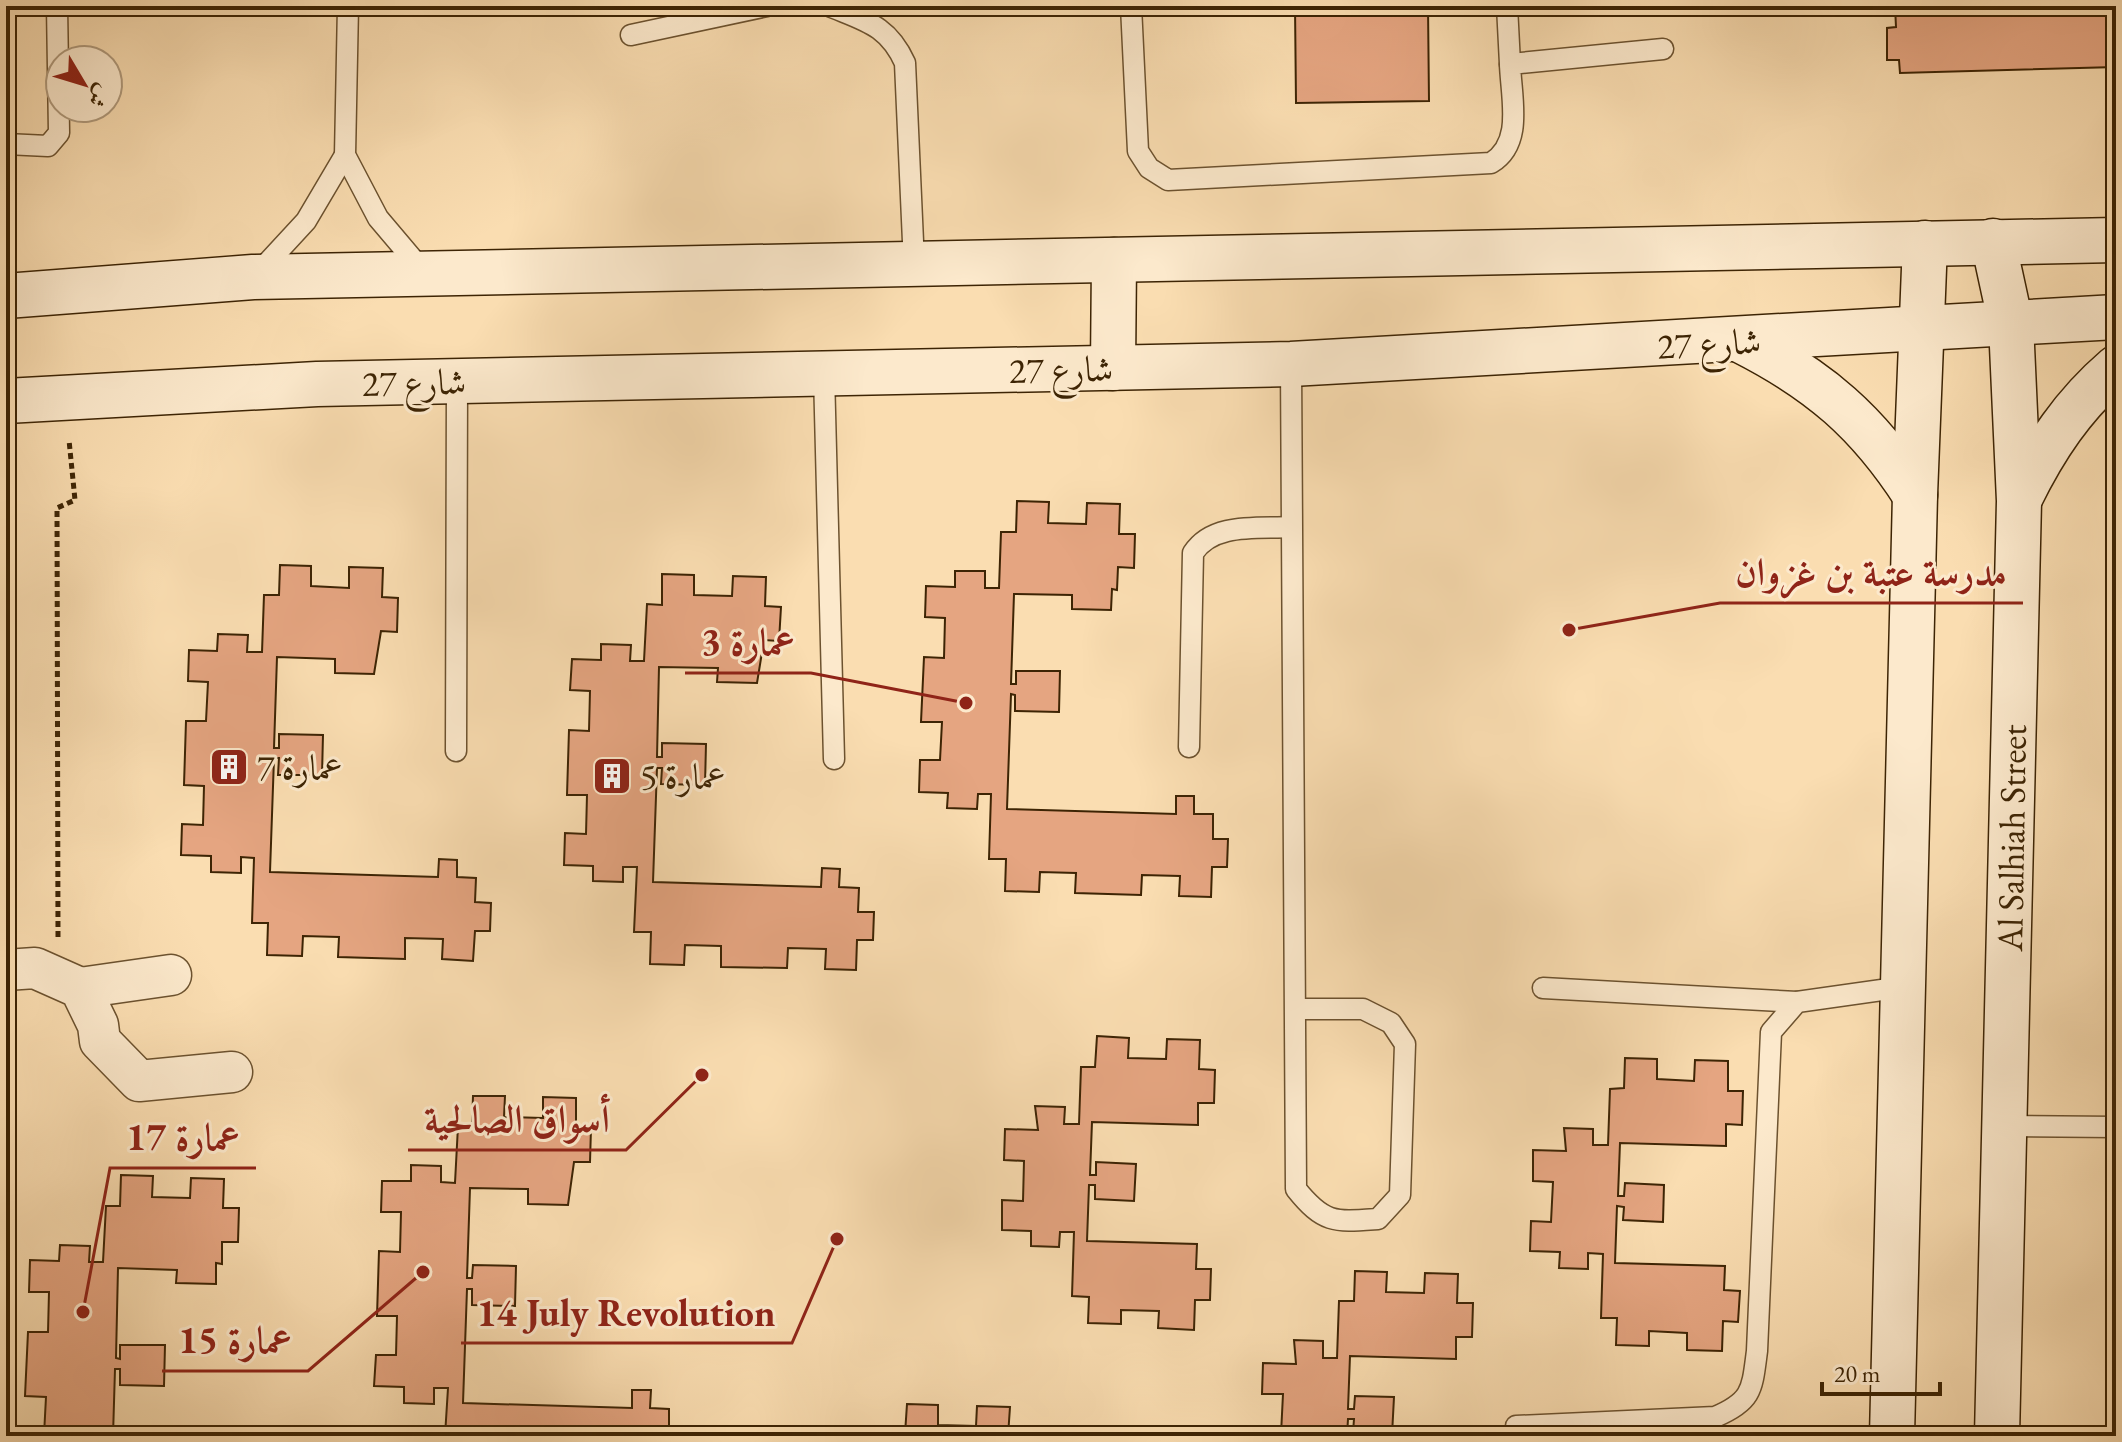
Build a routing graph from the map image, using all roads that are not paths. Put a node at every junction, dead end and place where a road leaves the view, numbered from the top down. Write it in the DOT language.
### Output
graph roads {
  1 [pos="57,6"];
  2 [pos="348,6"];
  3 [pos="767,6"];
  4 [pos="829,6"];
  5 [pos="1131,6"];
  6 [pos="1507,6"];
  7 [pos="631,35"];
  8 [pos="1663,49"];
  9 [pos="1510,64"];
  10 [pos="6,144"];
  11 [pos="345,155"];
  12 [pos="2104,234"];
  13 [pos="1993,241"];
  14 [pos="1925,243"];
  15 [pos="1114,260"];
  16 [pos="914,264"];
  17 [pos="425,273"];
  18 [pos="253,277"];
  19 [pos="6,296"];
  20 [pos="2116,317"];
  21 [pos="2011,324"];
  22 [pos="1922,330"];
  23 [pos="1742,341"];
  24 [pos="1291,364"];
  25 [pos="1113,368"];
  26 [pos="2116,368"];
  27 [pos="824,374"];
  28 [pos="457,381"];
  29 [pos="6,401"];
  30 [pos="1915,495"];
  31 [pos="2019,501"];
  32 [pos="1291,527"];
  33 [pos="1189,747"];
  34 [pos="456,751"];
  35 [pos="834,759"];
  36 [pos="6,970"];
  37 [pos="171,975"];
  38 [pos="69,983"];
  39 [pos="1903,987"];
  40 [pos="1543,988"];
  41 [pos="1797,1002"];
  42 [pos="1298,1009"];
  43 [pos="232,1072"];
  44 [pos="2004,1126"];
  45 [pos="2116,1127"];
  46 [pos="1516,1426"];
  47 [pos="1892,1436"];
  48 [pos="1997,1436"];
  1 -- 10 [label="lane"];
  2 -- 11 [label="lane"];
  3 -- 7 [label="lane"];
  4 -- 16 [label="lane"];
  5 -- 9 [label="lane"];
  6 -- 9 [label="lane"];
  8 -- 9 [label="lane"];
  11 -- 17 [label="lane"];
  11 -- 18 [label="lane"];
  12 -- 13 [label="main road"];
  13 -- 14 [label="main road"];
  13 -- 21 [label="main road, Al Salhiah Street"];
  14 -- 15 [label="main road"];
  14 -- 22 [label="main road"];
  15 -- 16 [label="main road"];
  15 -- 25 [label="main road"];
  16 -- 17 [label="main road"];
  17 -- 18 [label="main road"];
  18 -- 19 [label="main road"];
  20 -- 21 [label="main road, شارع 27"];
  21 -- 22 [label="main road, شارع 27"];
  21 -- 31 [label="main road, Al Salhiah Street"];
  22 -- 23 [label="main road, شارع 27"];
  22 -- 30 [label="main road"];
  23 -- 24 [label="main road, شارع 27"];
  23 -- 30 [label="main road"];
  24 -- 25 [label="main road, شارع 27"];
  24 -- 32 [label="lane"];
  25 -- 27 [label="main road, شارع 27"];
  26 -- 31 [label="main road"];
  27 -- 28 [label="main road, شارع 27"];
  27 -- 35 [label="lane"];
  28 -- 29 [label="main road, شارع 27"];
  28 -- 34 [label="lane"];
  30 -- 39 [label="main road"];
  31 -- 44 [label="main road, Al Salhiah Street"];
  32 -- 33 [label="lane"];
  32 -- 42 [label="lane"];
  36 -- 38 [label="street"];
  37 -- 38 [label="street"];
  38 -- 43 [label="street"];
  39 -- 41 [label="lane"];
  39 -- 47 [label="main road"];
  40 -- 41 [label="lane"];
  41 -- 46 [label="lane"];
  42 -- 42 [label="lane"];
  44 -- 45 [label="lane"];
  44 -- 48 [label="main road, Al Salhiah Street"];
}
